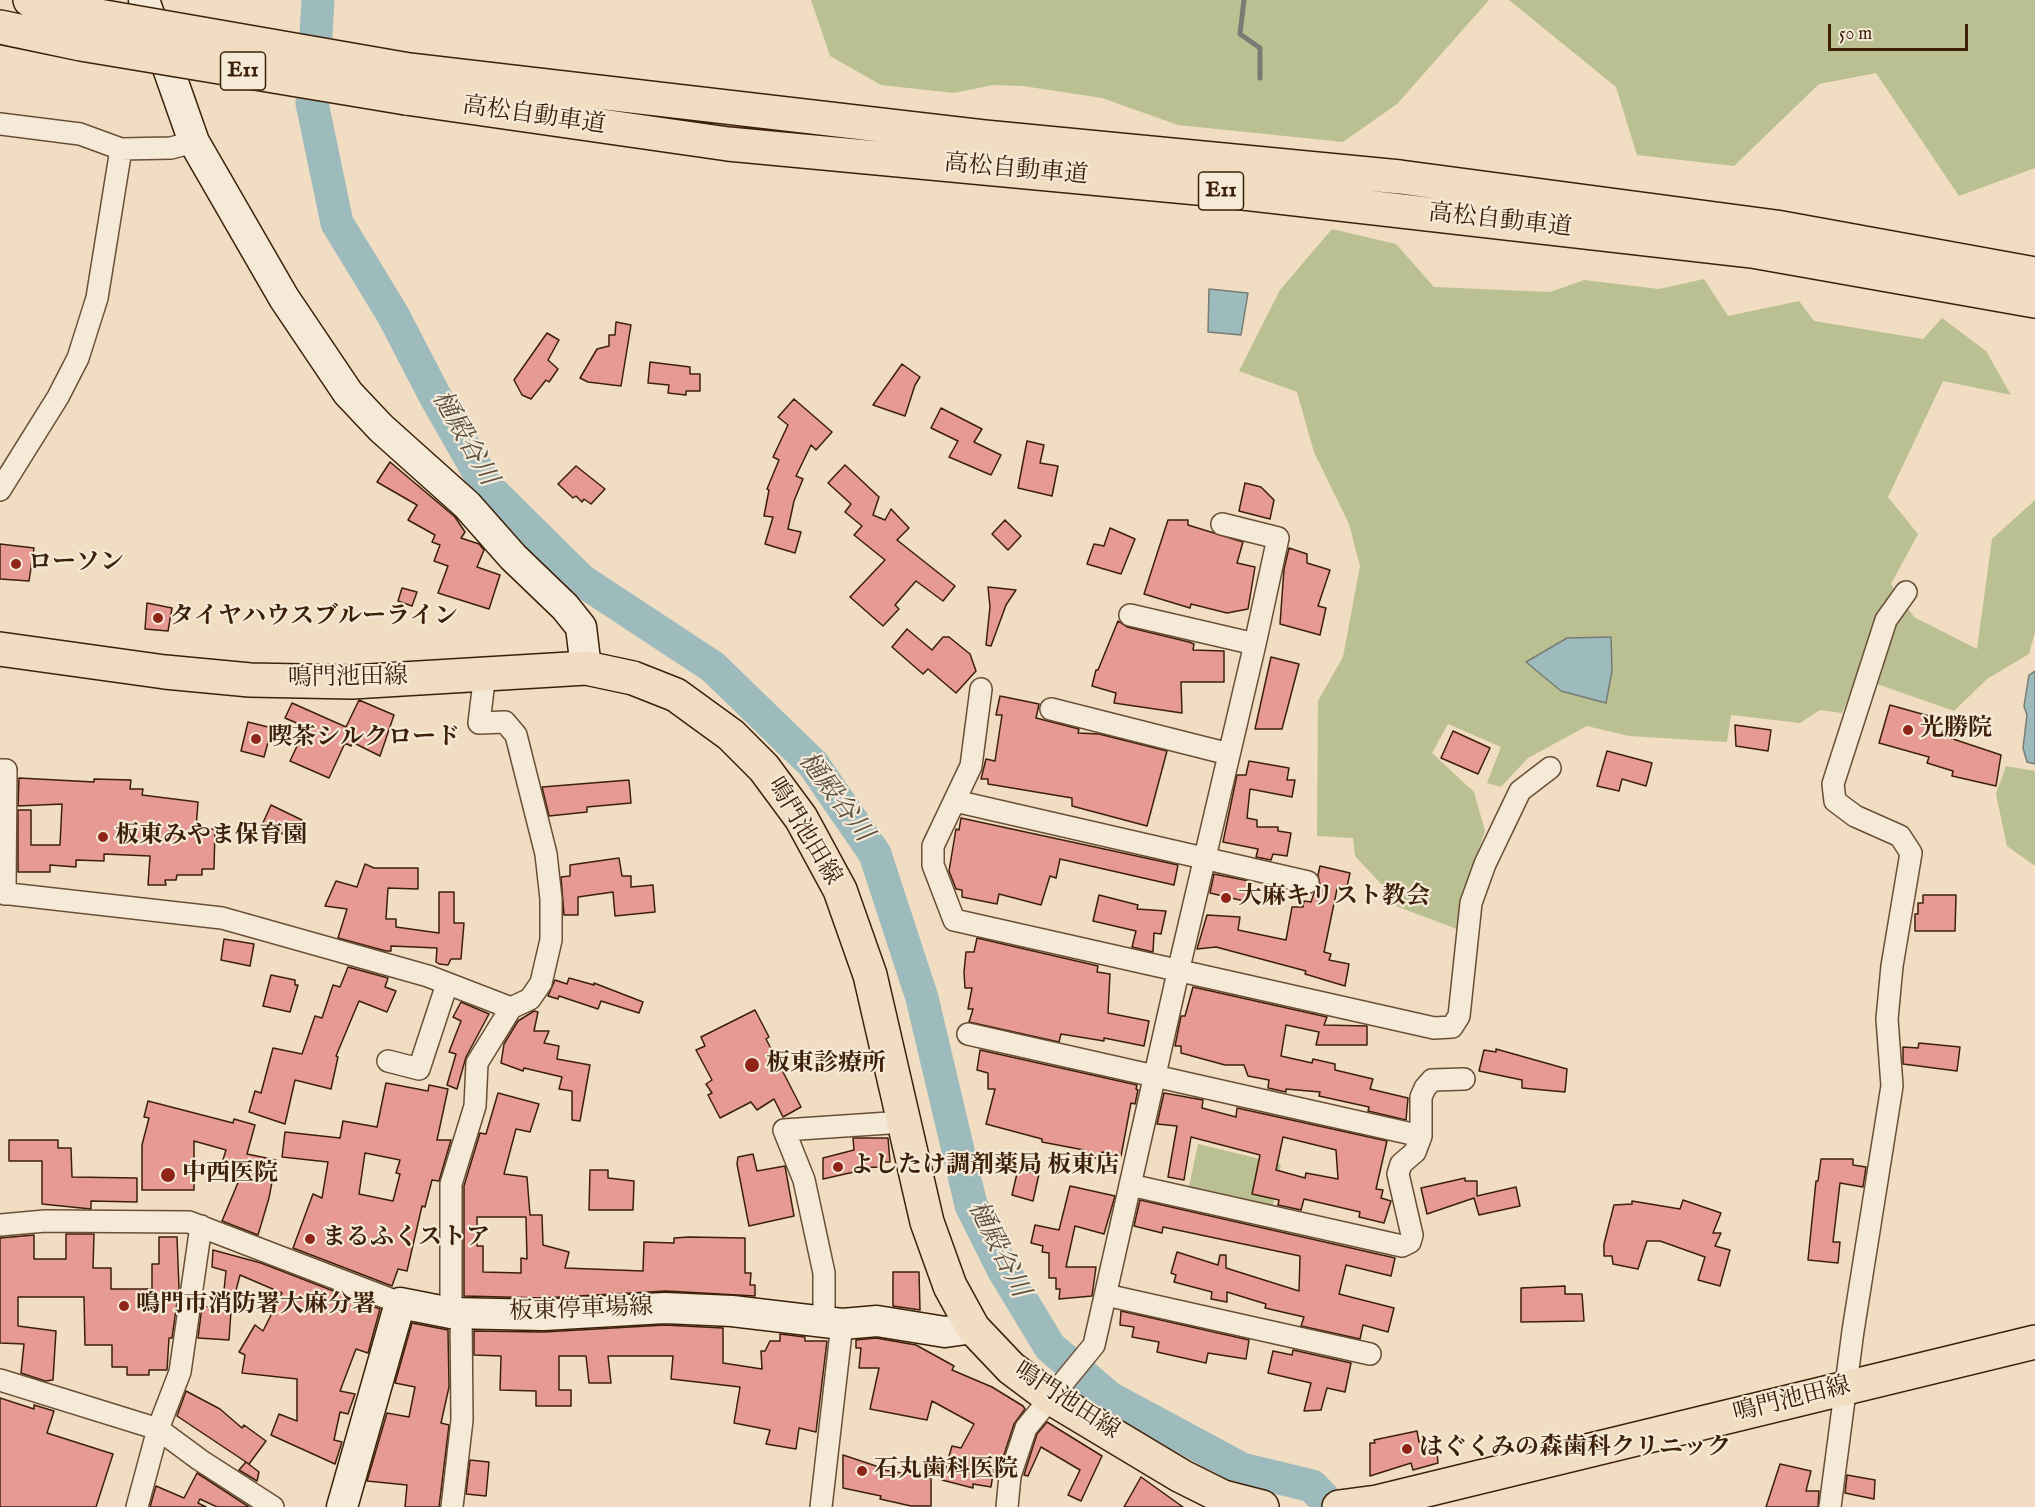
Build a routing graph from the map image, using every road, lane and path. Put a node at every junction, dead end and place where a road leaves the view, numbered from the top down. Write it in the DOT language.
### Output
graph roads {
  1 [pos="30,0"];
  2 [pos="144,0"];
  3 [pos="0,27"];
  4 [pos="407,84"];
  5 [pos="0,124"];
  6 [pos="195,142"];
  7 [pos="121,149"];
  8 [pos="2035,274"];
  9 [pos="2035,301"];
  10 [pos="0,490"];
  11 [pos="1222,524"];
  12 [pos="1906,592"];
  13 [pos="1130,615"];
  14 [pos="1256,644"];
  15 [pos="0,649"];
  16 [pos="586,668"];
  17 [pos="485,673"];
  18 [pos="981,689"];
  19 [pos="1052,709"];
  20 [pos="1229,754"];
  21 [pos="1550,768"];
  22 [pos="0,770"];
  23 [pos="956,801"];
  24 [pos="1204,859"];
  25 [pos="1308,882"];
  26 [pos="2,894"];
  27 [pos="1179,968"];
  28 [pos="447,984"];
  29 [pos="511,1008"];
  30 [pos="968,1034"];
  31 [pos="388,1061"];
  32 [pos="1154,1076"];
  33 [pos="1464,1079"];
  34 [pos="904,1122"];
  35 [pos="1421,1136"];
  36 [pos="1130,1185"];
  37 [pos="0,1225"];
  38 [pos="201,1226"];
  39 [pos="1106,1295"];
  40 [pos="400,1304"];
  41 [pos="456,1313"];
  42 [pos="833,1323"];
  43 [pos="973,1328"];
  44 [pos="2035,1342"];
  45 [pos="1370,1354"];
  46 [pos="0,1380"];
  47 [pos="1845,1388"];
  48 [pos="1057,1391"];
  49 [pos="158,1429"];
  50 [pos="137,1507"];
  51 [pos="273,1507"];
  52 [pos="342,1507"];
  53 [pos="452,1507"];
  54 [pos="821,1507"];
  55 [pos="1007,1507"];
  56 [pos="1259,1507"];
  57 [pos="1339,1507"];
  58 [pos="1830,1507"];
  1 -- 4 [label="main road, 高松自動車道 / E11, bridge"];
  2 -- 6 [label="street"];
  3 -- 4 [label="main road, 高松自動車道 / E11, bridge"];
  4 -- 8 [label="main road, 高松自動車道 / E11"];
  4 -- 9 [label="main road, 高松自動車道 / E11"];
  5 -- 7 [label="street"];
  6 -- 7 [label="street"];
  6 -- 16 [label="street"];
  7 -- 10 [label="street"];
  11 -- 14 [label="street"];
  12 -- 47 [label="street"];
  13 -- 14 [label="street"];
  14 -- 20 [label="street"];
  15 -- 17 [label="main road, 鳴門池田線"];
  16 -- 17 [label="main road, 鳴門池田線"];
  16 -- 34 [label="main road, 鳴門池田線"];
  17 -- 29 [label="street"];
  18 -- 23 [label="street"];
  19 -- 20 [label="street"];
  20 -- 24 [label="street"];
  21 -- 27 [label="street"];
  22 -- 26 [label="street"];
  23 -- 24 [label="street"];
  23 -- 27 [label="street"];
  24 -- 25 [label="street"];
  24 -- 27 [label="street"];
  26 -- 28 [label="street"];
  27 -- 32 [label="street"];
  28 -- 29 [label="street"];
  28 -- 31 [label="street"];
  29 -- 41 [label="street"];
  30 -- 32 [label="street"];
  32 -- 35 [label="street"];
  32 -- 36 [label="street"];
  33 -- 35 [label="street"];
  34 -- 42 [label="street"];
  34 -- 43 [label="main road, 鳴門池田線"];
  35 -- 36 [label="street"];
  36 -- 39 [label="street"];
  37 -- 38 [label="street"];
  38 -- 40 [label="street"];
  38 -- 49 [label="street"];
  39 -- 45 [label="street"];
  39 -- 48 [label="street"];
  40 -- 41 [label="street, 板東停車場線"];
  40 -- 52 [label="street"];
  41 -- 42 [label="street, 板東停車場線"];
  41 -- 53 [label="street"];
  42 -- 43 [label="street, 板東停車場線"];
  42 -- 54 [label="street"];
  43 -- 48 [label="main road, 鳴門池田線"];
  44 -- 47 [label="main road, 鳴門池田線"];
  46 -- 49 [label="street"];
  47 -- 57 [label="main road, 鳴門池田線"];
  47 -- 58 [label="street"];
  48 -- 55 [label="street"];
  48 -- 56 [label="main road, 鳴門池田線"];
  49 -- 50 [label="street"];
  49 -- 51 [label="street"];
}
